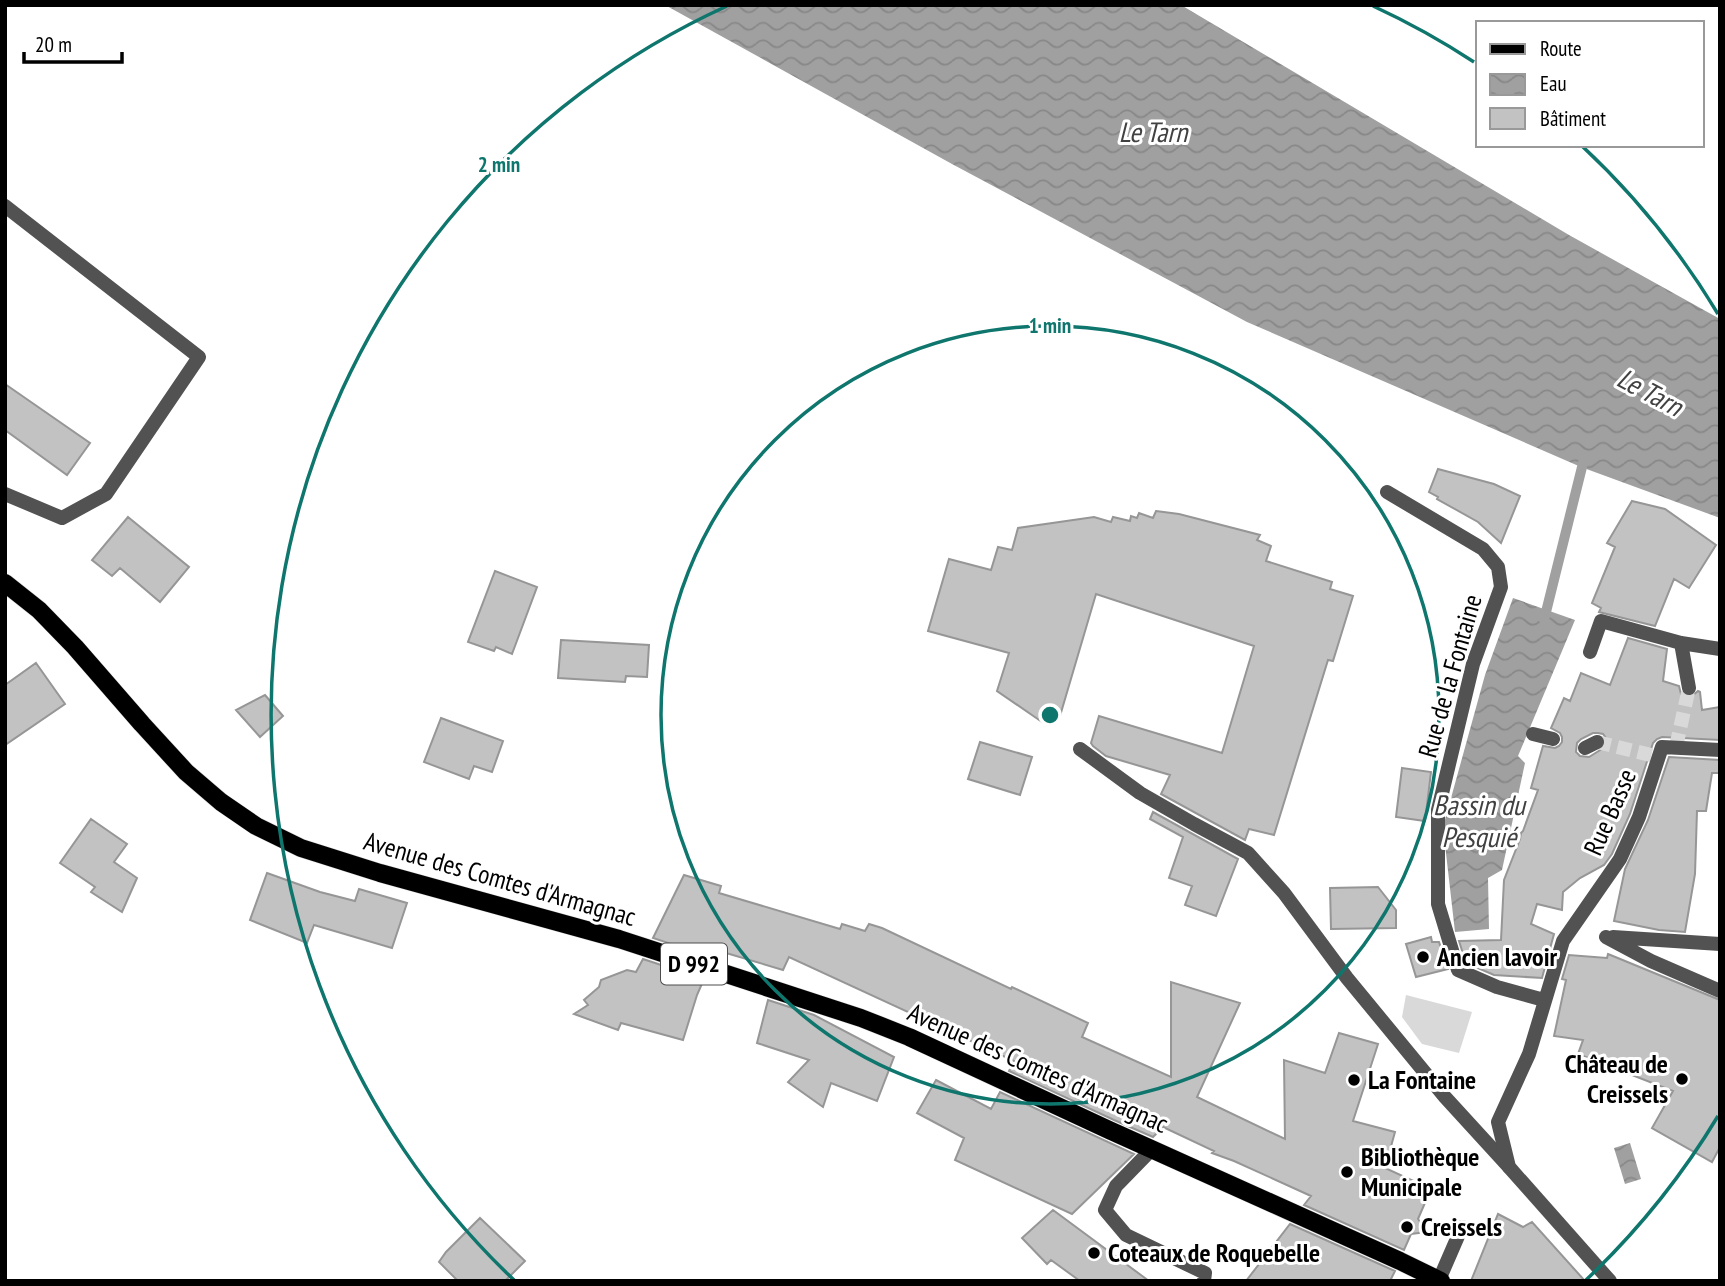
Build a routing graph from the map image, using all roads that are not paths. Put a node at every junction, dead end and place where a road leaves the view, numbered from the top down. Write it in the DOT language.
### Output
graph roads {
  1 [pos="5,206"];
  2 [pos="1387,492"];
  3 [pos="5,494"];
  4 [pos="5,583"];
  5 [pos="1681,643"];
  6 [pos="1720,649"];
  7 [pos="1590,652"];
  8 [pos="1689,688"];
  9 [pos="1533,734"];
  10 [pos="1553,739"];
  11 [pos="1080,748"];
  12 [pos="1720,750"];
  13 [pos="1720,944"];
  14 [pos="1720,991"];
  15 [pos="1544,1000"];
  16 [pos="1152,1149"];
  17 [pos="1508,1167"];
  18 [pos="1462,1227"];
  19 [pos="1440,1280"];
  20 [pos="1204,1281"];
  21 [pos="1611,1281"];
  1 -- 3 [label="street"];
  2 -- 15 [label="street, Rue de la Fontaine"];
  4 -- 16 [label="main road, Avenue des Comtes d'Armagnac / D 992"];
  5 -- 6 [label="street"];
  5 -- 7 [label="street"];
  5 -- 8 [label="street"];
  9 -- 10 [label="street"];
  11 -- 17 [label="street"];
  12 -- 15 [label="street, Rue Basse"];
  13 -- 14 [label="street"];
  15 -- 17 [label="street"];
  16 -- 19 [label="main road, Avenue des Comtes d'Armagnac / D 992"];
  16 -- 20 [label="street"];
  17 -- 21 [label="street"];
  18 -- 19 [label="street"];
}
